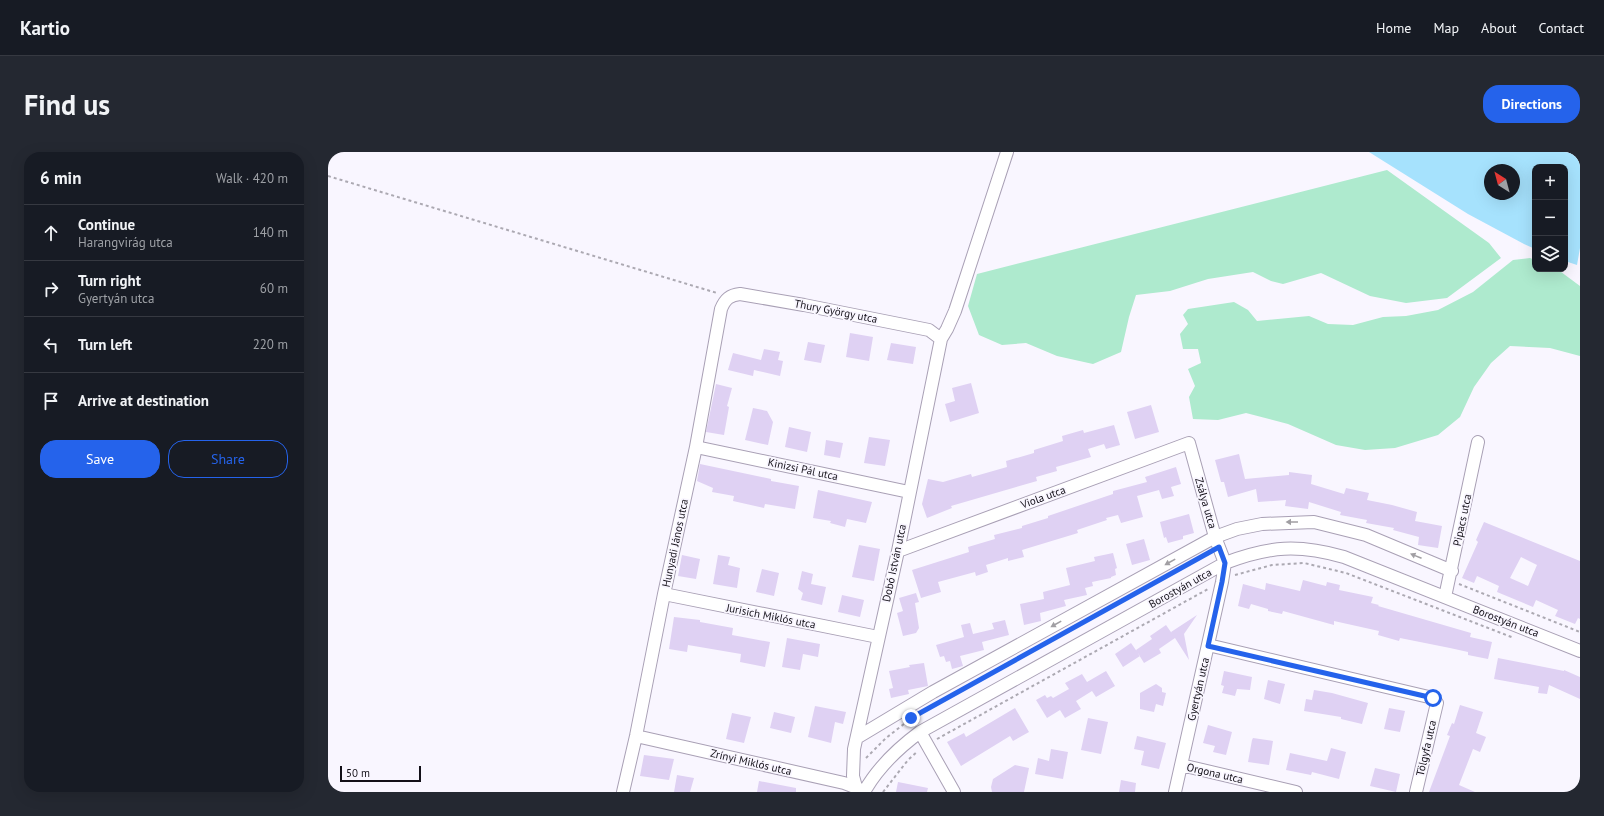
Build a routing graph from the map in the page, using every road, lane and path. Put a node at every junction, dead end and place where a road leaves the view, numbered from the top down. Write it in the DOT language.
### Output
graph roads {
  1 [pos="1007,152"];
  2 [pos="328,176"];
  3 [pos="729,297"];
  4 [pos="940,339"];
  5 [pos="1478,442"];
  6 [pos="1189,443"];
  7 [pos="696,447"];
  8 [pos="909,492"];
  9 [pos="1215,537"];
  10 [pos="898,551"];
  11 [pos="1225,563"];
  12 [pos="1451,575"];
  13 [pos="664,594"];
  14 [pos="1445,598"];
  15 [pos="1580,632"];
  16 [pos="878,637"];
  17 [pos="1208,646"];
  18 [pos="1580,651"];
  19 [pos="906,722"];
  20 [pos="920,732"];
  21 [pos="636,736"];
  22 [pos="858,737"];
  23 [pos="863,763"];
  24 [pos="1181,765"];
  25 [pos="861,790"];
  26 [pos="623,792"];
  27 [pos="954,792"];
  28 [pos="1175,792"];
  29 [pos="1296,792"];
  30 [pos="1416,792"];
  1 -- 4 [label="street, Dobó István utca"];
  2 -- 3 [label="path"];
  3 -- 4 [label="street, Thury György utca"];
  3 -- 7 [label="street, Hunyadi János utca"];
  4 -- 8 [label="street, Dobó István utca"];
  5 -- 12 [label="street, Pipacs utca"];
  6 -- 9 [label="street, Zsálya utca"];
  6 -- 10 [label="street, Viola utca"];
  7 -- 8 [label="street, Kinizsi Pál utca"];
  7 -- 13 [label="street, Hunyadi János utca"];
  8 -- 10 [label="street, Dobó István utca"];
  9 -- 11 [label="street, Zsálya utca"];
  12 -- 9 [label="street, one-way"];
  9 -- 22 [label="street, one-way"];
  10 -- 16 [label="street, Dobó István utca"];
  11 -- 14 [label="street, Borostyán utca"];
  11 -- 17 [label="street, Gyertyán utca"];
  11 -- 20 [label="street, Borostyán utca"];
  12 -- 14 [label="street, Pipacs utca"];
  12 -- 15 [label="path"];
  13 -- 16 [label="street, Jurisich Miklós utca"];
  13 -- 21 [label="street, Hunyadi János utca"];
  14 -- 18 [label="street, Borostyán utca"];
  16 -- 22 [label="street, Dobó István utca"];
  17 -- 24 [label="street, Gyertyán utca"];
  17 -- 30 [label="street, Tölgyfa utca"];
  19 -- 23 [label="path"];
  20 -- 25 [label="street, Borostyán utca"];
  20 -- 27 [label="street"];
  21 -- 25 [label="street, Zrínyi Miklós utca"];
  21 -- 26 [label="street, Hunyadi János utca"];
  22 -- 25 [label="street, Dobó István utca"];
  24 -- 28 [label="street, Gyertyán utca"];
  24 -- 29 [label="street, Orgona utca"];
}
